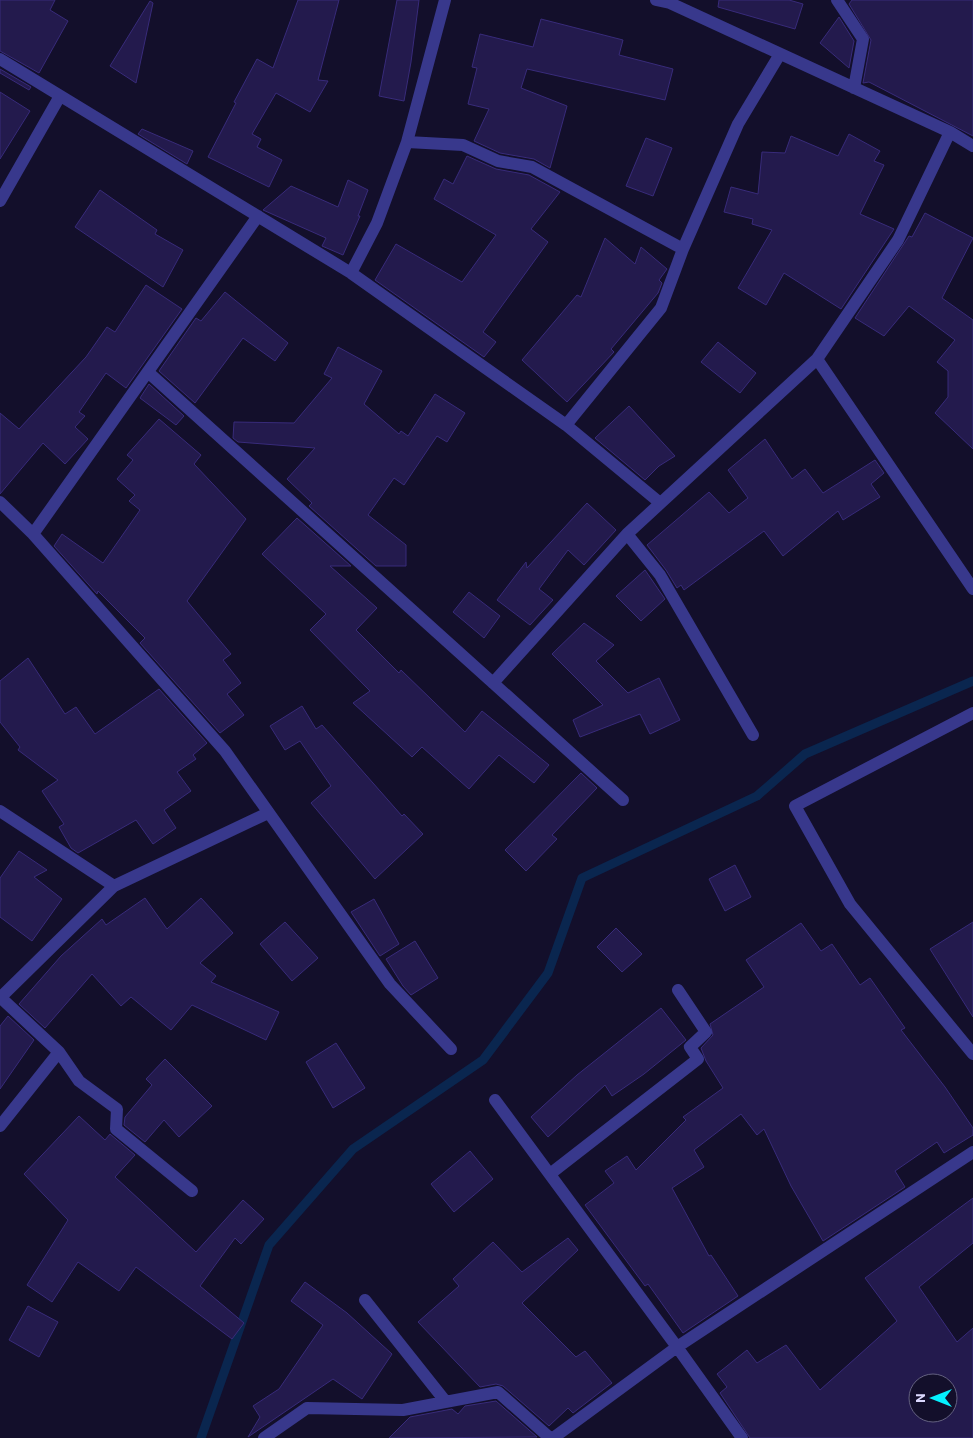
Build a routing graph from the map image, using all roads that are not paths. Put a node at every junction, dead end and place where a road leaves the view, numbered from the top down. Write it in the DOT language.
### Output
graph roads {
  1 [pos="446,0"];
  2 [pos="656,0"];
  3 [pos="837,0"];
  4 [pos="670,1"];
  5 [pos="780,54"];
  6 [pos="0,59"];
  7 [pos="854,88"];
  8 [pos="60,96"];
  9 [pos="950,132"];
  10 [pos="407,142"];
  11 [pos="973,146"];
  12 [pos="0,201"];
  13 [pos="258,216"];
  14 [pos="683,249"];
  15 [pos="352,273"];
  16 [pos="817,359"];
  17 [pos="149,373"];
  18 [pos="566,425"];
  19 [pos="0,502"];
  20 [pos="659,502"];
  21 [pos="33,534"];
  22 [pos="626,534"];
  23 [pos="973,589"];
  24 [pos="493,683"];
  25 [pos="973,713"];
  26 [pos="753,735"];
  27 [pos="622,800"];
  28 [pos="0,811"];
  29 [pos="268,813"];
  30 [pos="114,886"];
  31 [pos="678,990"];
  32 [pos="0,997"];
  33 [pos="450,1048"];
  34 [pos="59,1052"];
  35 [pos="973,1054"];
  36 [pos="495,1100"];
  37 [pos="0,1126"];
  38 [pos="973,1152"];
  39 [pos="550,1174"];
  40 [pos="192,1191"];
  41 [pos="365,1300"];
  42 [pos="677,1347"];
  43 [pos="446,1402"];
  44 [pos="264,1438"];
  45 [pos="551,1438"];
  46 [pos="742,1438"];
  1 -- 10 [label="street"];
  2 -- 4 [label="street"];
  3 -- 7 [label="street"];
  4 -- 5 [label="street"];
  5 -- 7 [label="street"];
  5 -- 14 [label="street"];
  6 -- 8 [label="street"];
  7 -- 9 [label="street"];
  8 -- 12 [label="street"];
  8 -- 13 [label="street"];
  9 -- 11 [label="street"];
  9 -- 16 [label="street"];
  10 -- 14 [label="street"];
  10 -- 15 [label="street"];
  13 -- 15 [label="street"];
  13 -- 17 [label="street"];
  14 -- 18 [label="street"];
  15 -- 18 [label="street"];
  16 -- 20 [label="street"];
  16 -- 23 [label="street"];
  17 -- 21 [label="street"];
  17 -- 24 [label="street"];
  18 -- 20 [label="street"];
  19 -- 21 [label="street"];
  20 -- 22 [label="street"];
  21 -- 29 [label="street"];
  22 -- 24 [label="street"];
  22 -- 26 [label="street"];
  24 -- 27 [label="street"];
  25 -- 35 [label="street"];
  28 -- 30 [label="street"];
  29 -- 30 [label="street"];
  29 -- 33 [label="street"];
  30 -- 32 [label="street"];
  31 -- 39 [label="street"];
  32 -- 34 [label="street"];
  34 -- 37 [label="street"];
  34 -- 40 [label="street"];
  36 -- 39 [label="street"];
  38 -- 42 [label="street"];
  39 -- 42 [label="street"];
  41 -- 43 [label="street"];
  42 -- 45 [label="street"];
  42 -- 46 [label="street"];
  43 -- 44 [label="street"];
  43 -- 45 [label="street"];
}
